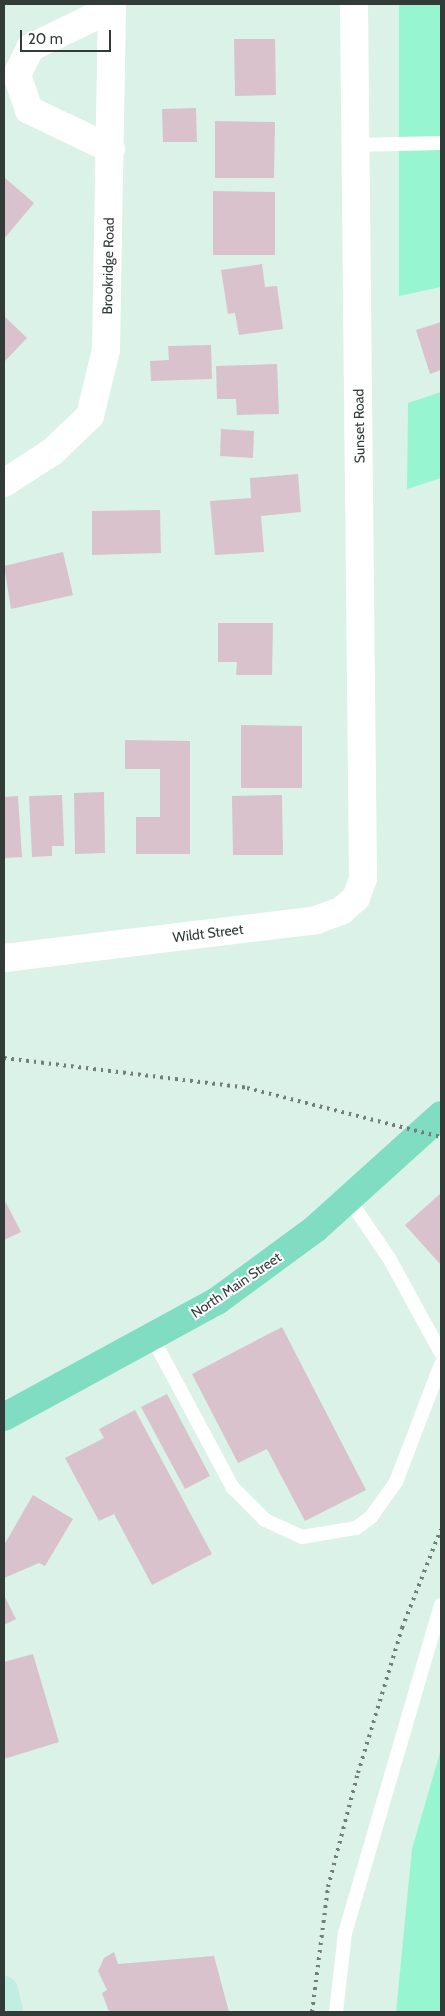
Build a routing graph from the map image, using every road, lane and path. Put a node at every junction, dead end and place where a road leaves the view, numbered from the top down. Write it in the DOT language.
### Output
graph roads {
  1 [pos="354,4"];
  2 [pos="112,6"];
  3 [pos="441,143"];
  4 [pos="356,145"];
  5 [pos="111,149"];
  6 [pos="4,483"];
  7 [pos="364,849"];
  8 [pos="4,958"];
  9 [pos="441,1115"];
  10 [pos="348,1198"];
  11 [pos="152,1337"];
  12 [pos="441,1353"];
  13 [pos="441,1364"];
  14 [pos="4,1417"];
  15 [pos="441,1605"];
  16 [pos="4,1990"];
  17 [pos="9,2012"];
  18 [pos="336,2012"];
  1 -- 4 [label="street, Sunset Road"];
  2 -- 5 [label="street, Brookridge Road"];
  2 -- 5 [label="street"];
  3 -- 4 [label="lane"];
  4 -- 7 [label="street, Sunset Road"];
  5 -- 6 [label="street, Brookridge Road"];
  7 -- 8 [label="street, Wildt Street"];
  9 -- 10 [label="main road, North Main Street"];
  10 -- 11 [label="main road, North Main Street"];
  10 -- 12 [label="lane"];
  11 -- 13 [label="lane"];
  11 -- 14 [label="main road, North Main Street"];
  15 -- 18 [label="lane"];
  16 -- 17 [label="main road"];
}
